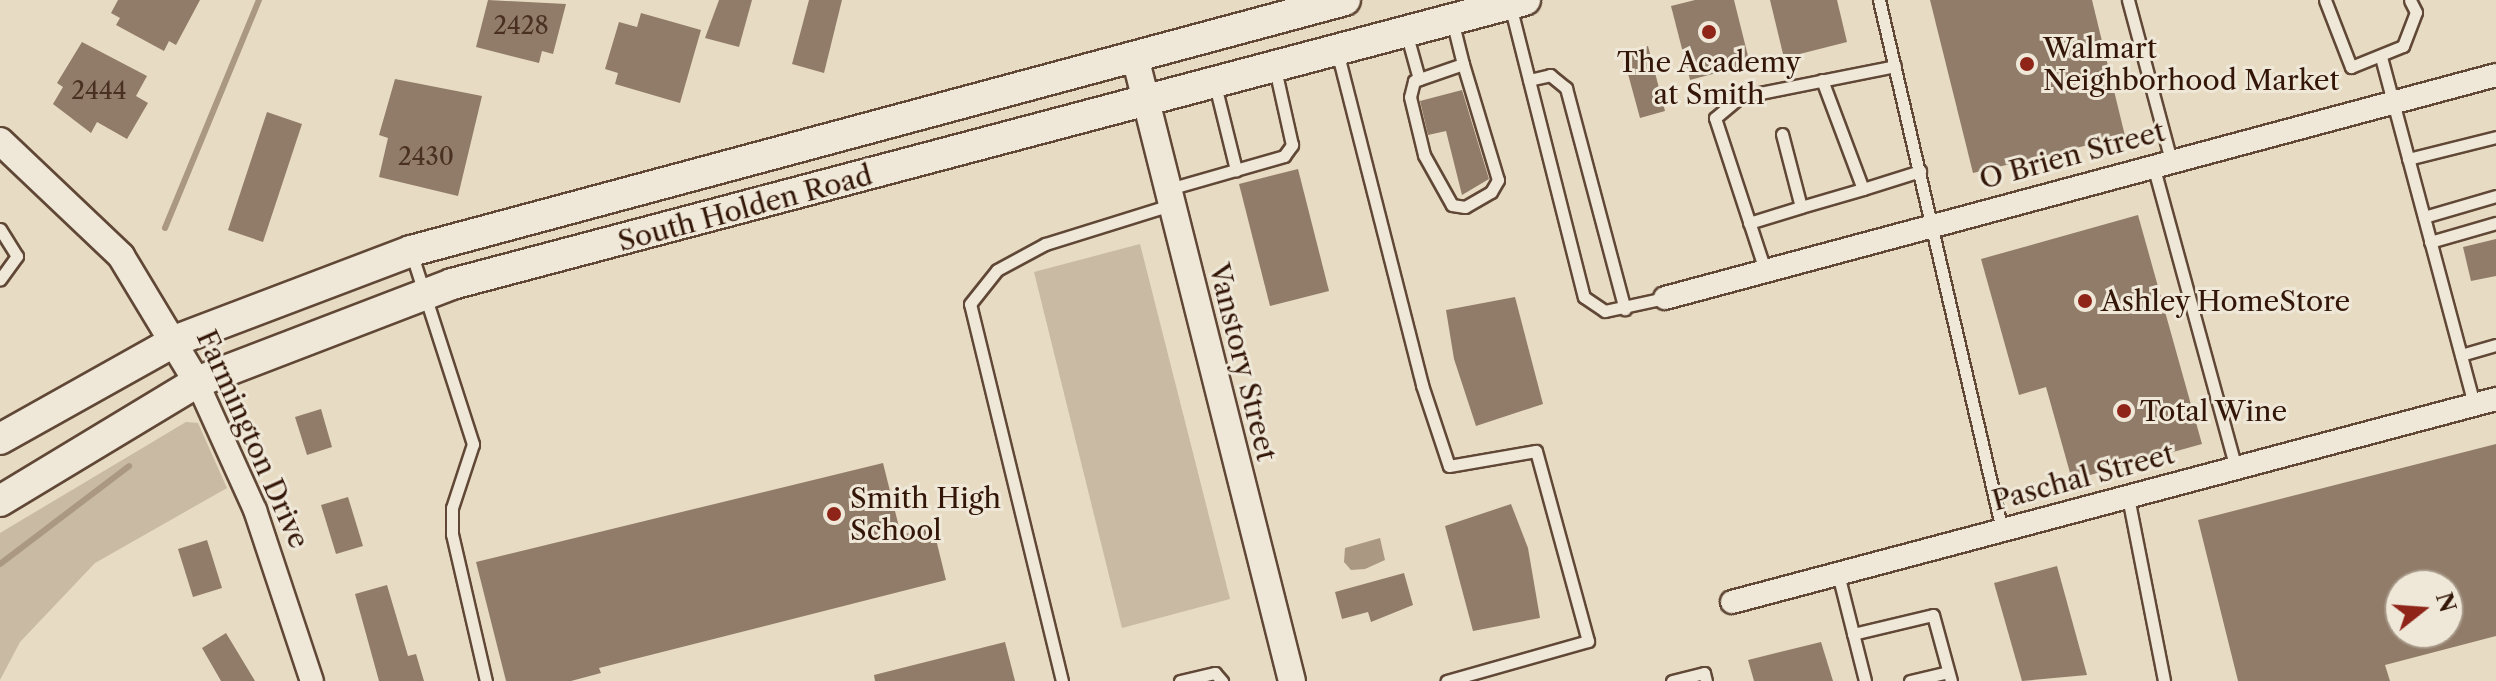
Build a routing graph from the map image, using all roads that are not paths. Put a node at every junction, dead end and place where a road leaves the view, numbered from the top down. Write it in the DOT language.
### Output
graph roads {
  1 [pos="1345,0"];
  2 [pos="1879,0"];
  3 [pos="2128,0"];
  4 [pos="2325,0"];
  5 [pos="2410,0"];
  6 [pos="1517,2"];
  7 [pos="1449,10"];
  8 [pos="1406,32"];
  9 [pos="1337,51"];
  10 [pos="1135,57"];
  11 [pos="2381,57"];
  12 [pos="1463,64"];
  13 [pos="1895,66"];
  14 [pos="1275,68"];
  15 [pos="2496,75"];
  16 [pos="1419,79"];
  17 [pos="1529,80"];
  18 [pos="1822,80"];
  19 [pos="1215,85"];
  20 [pos="2393,101"];
  21 [pos="1144,104"];
  22 [pos="1782,134"];
  23 [pos="2496,137"];
  24 [pos="0,141"];
  25 [pos="2408,159"];
  26 [pos="2162,162"];
  27 [pos="1236,170"];
  28 [pos="1920,171"];
  29 [pos="1863,189"];
  30 [pos="2496,196"];
  31 [pos="1168,198"];
  32 [pos="1801,207"];
  33 [pos="2424,217"];
  34 [pos="1749,223"];
  35 [pos="1933,223"];
  36 [pos="2496,223"];
  37 [pos="0,229"];
  38 [pos="2430,242"];
  39 [pos="411,251"];
  40 [pos="1764,267"];
  41 [pos="0,279"];
  42 [pos="425,293"];
  43 [pos="1665,298"];
  44 [pos="1625,309"];
  45 [pos="177,340"];
  46 [pos="2496,345"];
  47 [pos="2461,355"];
  48 [pos="197,382"];
  49 [pos="2485,402"];
  50 [pos="0,439"];
  51 [pos="2236,468"];
  52 [pos="2128,497"];
  53 [pos="0,501"];
  54 [pos="2002,530"];
  55 [pos="1838,574"];
  56 [pos="1732,602"];
  57 [pos="1853,634"];
  58 [pos="1950,676"];
  59 [pos="312,681"];
  60 [pos="486,681"];
  61 [pos="1062,681"];
  62 [pos="1180,681"];
  63 [pos="1222,681"];
  64 [pos="1292,681"];
  65 [pos="1447,681"];
  66 [pos="1672,681"];
  67 [pos="1706,681"];
  68 [pos="1865,681"];
  69 [pos="1910,681"];
  70 [pos="2164,681"];
  1 -- 10 [label="main road, South Holden Road"];
  2 -- 13 [label="lane"];
  3 -- 26 [label="lane"];
  4 -- 11 [label="lane"];
  5 -- 11 [label="lane"];
  6 -- 7 [label="main road, South Holden Road"];
  6 -- 17 [label="lane"];
  7 -- 8 [label="main road, South Holden Road"];
  7 -- 12 [label="lane"];
  8 -- 9 [label="main road, South Holden Road"];
  8 -- 16 [label="lane"];
  9 -- 14 [label="main road, South Holden Road"];
  9 -- 65 [label="lane"];
  10 -- 21 [label="street, Vanstory Street"];
  10 -- 39 [label="main road, South Holden Road"];
  11 -- 20 [label="lane"];
  12 -- 16 [label="lane"];
  12 -- 16 [label="lane"];
  13 -- 18 [label="lane"];
  13 -- 28 [label="lane"];
  14 -- 19 [label="main road, South Holden Road"];
  14 -- 27 [label="lane"];
  15 -- 20 [label="street, O Brien Street"];
  17 -- 44 [label="lane"];
  17 -- 44 [label="lane"];
  18 -- 29 [label="lane"];
  18 -- 34 [label="lane"];
  19 -- 21 [label="main road, South Holden Road"];
  19 -- 27 [label="lane"];
  20 -- 25 [label="lane"];
  20 -- 26 [label="street, O Brien Street"];
  21 -- 31 [label="street, Vanstory Street"];
  21 -- 42 [label="main road, South Holden Road"];
  22 -- 32 [label="lane"];
  23 -- 25 [label="lane"];
  24 -- 45 [label="street, Farmington Drive"];
  25 -- 33 [label="lane"];
  26 -- 35 [label="street, O Brien Street"];
  26 -- 51 [label="lane"];
  27 -- 31 [label="lane"];
  28 -- 29 [label="lane"];
  28 -- 35 [label="lane"];
  29 -- 32 [label="lane"];
  30 -- 33 [label="lane"];
  31 -- 61 [label="lane"];
  31 -- 64 [label="street, Vanstory Street"];
  32 -- 34 [label="lane"];
  33 -- 38 [label="lane"];
  34 -- 40 [label="lane"];
  35 -- 40 [label="street, O Brien Street"];
  35 -- 54 [label="lane"];
  36 -- 38 [label="lane"];
  37 -- 41 [label="lane"];
  38 -- 47 [label="lane"];
  39 -- 42 [label="lane"];
  39 -- 45 [label="main road, South Holden Road"];
  40 -- 43 [label="street, O Brien Street"];
  42 -- 48 [label="main road, South Holden Road"];
  42 -- 60 [label="lane"];
  43 -- 44 [label="lane"];
  45 -- 48 [label="street, Farmington Drive"];
  45 -- 50 [label="main road, South Holden Road"];
  46 -- 47 [label="lane"];
  47 -- 49 [label="lane"];
  48 -- 53 [label="main road, South Holden Road"];
  48 -- 59 [label="street, Farmington Drive"];
  49 -- 51 [label="street, Paschal Street"];
  51 -- 52 [label="street, Paschal Street"];
  52 -- 54 [label="street, Paschal Street"];
  52 -- 70 [label="lane"];
  54 -- 55 [label="street, Paschal Street"];
  55 -- 56 [label="street, Paschal Street"];
  55 -- 57 [label="lane"];
  57 -- 58 [label="lane"];
  57 -- 68 [label="lane"];
  58 -- 69 [label="lane"];
  62 -- 63 [label="lane"];
  66 -- 67 [label="lane"];
}
